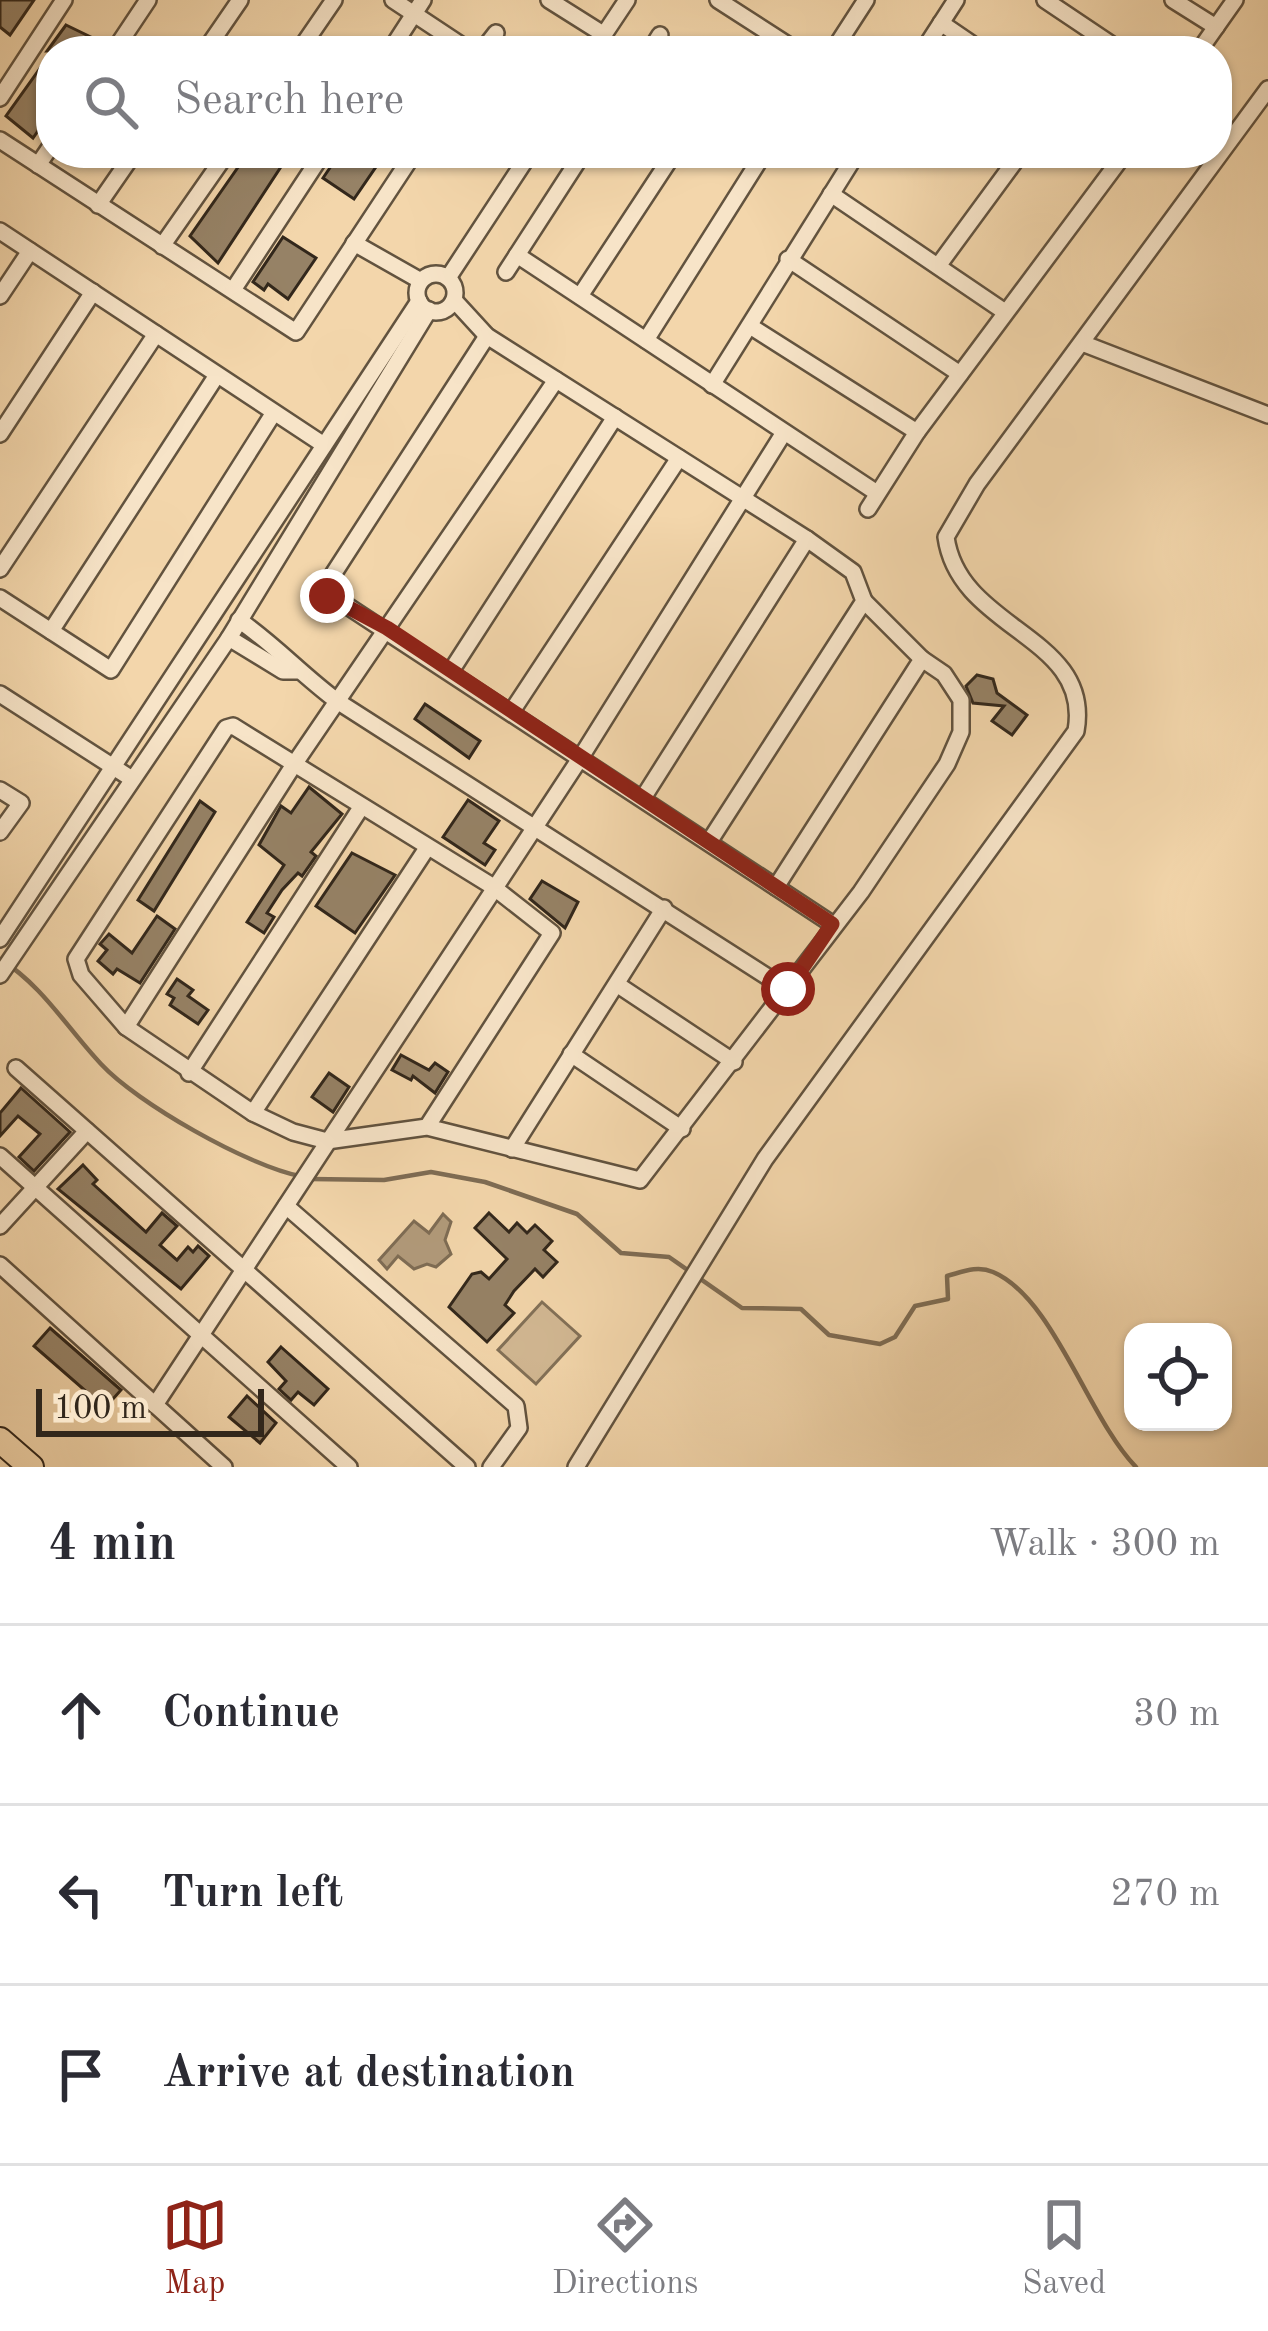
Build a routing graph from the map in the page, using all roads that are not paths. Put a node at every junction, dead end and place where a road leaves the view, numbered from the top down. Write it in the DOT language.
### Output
graph roads {
  1 [pos="148,0"];
  2 [pos="240,0"];
  3 [pos="334,0"];
  4 [pos="393,0"];
  5 [pos="549,0"];
  6 [pos="627,0"];
  7 [pos="718,0"];
  8 [pos="866,0"];
  9 [pos="956,0"];
  10 [pos="1045,0"];
  11 [pos="1173,0"];
  12 [pos="1235,0"];
  13 [pos="56,3"];
  14 [pos="419,7"];
  15 [pos="941,23"];
  16 [pos="1216,27"];
  17 [pos="496,33"];
  18 [pos="603,34"];
  19 [pos="37,36"];
  20 [pos="124,36"];
  21 [pos="215,36"];
  22 [pos="309,36"];
  23 [pos="400,36"];
  24 [pos="453,36"];
  25 [pos="494,36"];
  26 [pos="774,36"];
  27 [pos="843,36"];
  28 [pos="933,36"];
  29 [pos="960,36"];
  30 [pos="1099,36"];
  31 [pos="1210,36"];
  32 [pos="36,38"];
  33 [pos="0,57"];
  34 [pos="18,69"];
  35 [pos="1268,91"];
  36 [pos="0,98"];
  37 [pos="0,140"];
  38 [pos="1232,140"];
  39 [pos="36,164"];
  40 [pos="42,168"];
  41 [pos="124,168"];
  42 [pos="217,168"];
  43 [pos="313,168"];
  44 [pos="404,168"];
  45 [pos="520,168"];
  46 [pos="573,168"];
  47 [pos="664,168"];
  48 [pos="755,168"];
  49 [pos="847,168"];
  50 [pos="1010,168"];
  51 [pos="1114,168"];
  52 [pos="1211,168"];
  53 [pos="831,194"];
  54 [pos="98,205"];
  55 [pos="0,231"];
  56 [pos="354,243"];
  57 [pos="162,246"];
  58 [pos="30,250"];
  59 [pos="517,255"];
  60 [pos="788,259"];
  61 [pos="938,266"];
  62 [pos="506,272"];
  63 [pos="448,278"];
  64 [pos="421,281"];
  65 [pos="232,290"];
  66 [pos="93,292"];
  67 [pos="0,296"];
  68 [pos="580,296"];
  69 [pos="454,300"];
  70 [pos="424,305"];
  71 [pos="1005,312"];
  72 [pos="750,326"];
  73 [pos="156,334"];
  74 [pos="487,335"];
  75 [pos="646,340"];
  76 [pos="1082,343"];
  77 [pos="960,374"];
  78 [pos="217,376"];
  79 [pos="556,380"];
  80 [pos="712,386"];
  81 [pos="273,414"];
  82 [pos="1268,415"];
  83 [pos="615,417"];
  84 [pos="917,432"];
  85 [pos="0,434"];
  86 [pos="783,434"];
  87 [pos="324,445"];
  88 [pos="679,458"];
  89 [pos="878,493"];
  90 [pos="744,495"];
  91 [pos="868,508"];
  92 [pos="807,539"];
  93 [pos="0,569"];
  94 [pos="0,598"];
  95 [pos="864,601"];
  96 [pos="239,620"];
  97 [pos="387,628"];
  98 [pos="51,631"];
  99 [pos="229,638"];
  100 [pos="922,658"];
  101 [pos="297,671"];
  102 [pos="451,671"];
  103 [pos="0,694"];
  104 [pos="338,701"];
  105 [pos="512,711"];
  106 [pos="581,757"];
  107 [pos="112,766"];
  108 [pos="293,766"];
  109 [pos="132,779"];
  110 [pos="0,790"];
  111 [pos="643,798"];
  112 [pos="360,809"];
  113 [pos="533,825"];
  114 [pos="0,832"];
  115 [pos="709,842"];
  116 [pos="427,848"];
  117 [pos="492,886"];
  118 [pos="776,887"];
  119 [pos="25,900"];
  120 [pos="664,908"];
  121 [pos="43,914"];
  122 [pos="832,924"];
  123 [pos="0,939"];
  124 [pos="0,975"];
  125 [pos="618,985"];
  126 [pos="788,989"];
  127 [pos="126,1027"];
  128 [pos="571,1054"];
  129 [pos="734,1062"];
  130 [pos="16,1068"];
  131 [pos="189,1072"];
  132 [pos="253,1113"];
  133 [pos="427,1127"];
  134 [pos="682,1129"];
  135 [pos="87,1131"];
  136 [pos="327,1141"];
  137 [pos="512,1150"];
  138 [pos="0,1156"];
  139 [pos="36,1185"];
  140 [pos="290,1200"];
  141 [pos="0,1226"];
  142 [pos="0,1265"];
  143 [pos="247,1268"];
  144 [pos="200,1335"];
  145 [pos="154,1405"];
  146 [pos="0,1440"];
  147 [pos="31,1467"];
  148 [pos="224,1467"];
  149 [pos="349,1467"];
  150 [pos="467,1467"];
  151 [pos="491,1467"];
  152 [pos="576,1467"];
  1 -- 20 [label="street"];
  2 -- 21 [label="street"];
  3 -- 22 [label="street"];
  4 -- 14 [label="street"];
  5 -- 18 [label="street"];
  6 -- 18 [label="street"];
  7 -- 26 [label="street"];
  8 -- 27 [label="street"];
  9 -- 15 [label="street"];
  10 -- 30 [label="street"];
  11 -- 16 [label="street"];
  12 -- 16 [label="street"];
  13 -- 19 [label="street"];
  14 -- 23 [label="street"];
  14 -- 24 [label="street"];
  15 -- 28 [label="street"];
  15 -- 29 [label="street"];
  16 -- 31 [label="street"];
  17 -- 25 [label="street"];
  32 -- 34 [label="street"];
  33 -- 34 [label="street"];
  34 -- 36 [label="street"];
  35 -- 38 [label="street"];
  37 -- 39 [label="street"];
  40 -- 54 [label="street"];
  41 -- 54 [label="street"];
  42 -- 57 [label="street"];
  43 -- 65 [label="street"];
  44 -- 56 [label="street"];
  45 -- 63 [label="street"];
  46 -- 59 [label="street"];
  47 -- 68 [label="street"];
  48 -- 75 [label="street"];
  49 -- 53 [label="street"];
  50 -- 61 [label="street"];
  51 -- 71 [label="street"];
  52 -- 76 [label="street"];
  53 -- 60 [label="street"];
  53 -- 61 [label="street"];
  54 -- 57 [label="street"];
  55 -- 58 [label="street"];
  56 -- 64 [label="street"];
  56 -- 65 [label="street"];
  57 -- 65 [label="street"];
  58 -- 66 [label="street"];
  58 -- 67 [label="street"];
  59 -- 62 [label="street"];
  59 -- 68 [label="street"];
  60 -- 72 [label="street"];
  60 -- 77 [label="street"];
  61 -- 71 [label="street"];
  63 -- 64 [label="street"];
  63 -- 69 [label="street"];
  64 -- 70 [label="street"];
  66 -- 73 [label="street"];
  66 -- 85 [label="street"];
  68 -- 75 [label="street"];
  69 -- 70 [label="street"];
  69 -- 74 [label="street"];
  70 -- 87 [label="street"];
  70 -- 96 [label="street"];
  71 -- 77 [label="street"];
  72 -- 80 [label="street"];
  72 -- 84 [label="street"];
  73 -- 78 [label="street"];
  73 -- 93 [label="street"];
  74 -- 79 [label="street"];
  74 -- 97 [label="street"];
  75 -- 80 [label="street"];
  76 -- 82 [label="street"];
  76 -- 152 [label="street"];
  77 -- 84 [label="street"];
  78 -- 81 [label="street"];
  78 -- 98 [label="street"];
  79 -- 83 [label="street"];
  79 -- 97 [label="street"];
  80 -- 86 [label="street"];
  81 -- 87 [label="street"];
  81 -- 98 [label="street"];
  83 -- 88 [label="street"];
  83 -- 102 [label="street"];
  84 -- 89 [label="street"];
  86 -- 89 [label="street"];
  86 -- 90 [label="street"];
  87 -- 107 [label="street"];
  88 -- 90 [label="street"];
  88 -- 105 [label="street"];
  89 -- 91 [label="street"];
  90 -- 92 [label="street"];
  90 -- 106 [label="street"];
  92 -- 95 [label="street"];
  92 -- 111 [label="street"];
  94 -- 98 [label="street"];
  95 -- 100 [label="street"];
  95 -- 115 [label="street"];
  96 -- 99 [label="street"];
  96 -- 101 [label="street"];
  97 -- 102 [label="street"];
  97 -- 104 [label="street"];
  99 -- 101 [label="street"];
  99 -- 109 [label="street"];
  100 -- 118 [label="street"];
  100 -- 122 [label="street"];
  101 -- 104 [label="street"];
  102 -- 105 [label="street"];
  103 -- 107 [label="street"];
  104 -- 108 [label="street"];
  104 -- 113 [label="street"];
  105 -- 106 [label="street"];
  106 -- 111 [label="street"];
  106 -- 113 [label="street"];
  107 -- 109 [label="street"];
  107 -- 119 [label="street"];
  108 -- 112 [label="street"];
  108 -- 127 [label="street"];
  108 -- 127 [label="street"];
  109 -- 121 [label="street"];
  110 -- 114 [label="street"];
  111 -- 115 [label="street"];
  112 -- 116 [label="street"];
  112 -- 131 [label="street"];
  113 -- 117 [label="street"];
  113 -- 120 [label="street"];
  115 -- 118 [label="street"];
  116 -- 117 [label="street"];
  116 -- 132 [label="street"];
  117 -- 133 [label="street"];
  117 -- 136 [label="street"];
  118 -- 122 [label="street"];
  119 -- 121 [label="street"];
  119 -- 123 [label="street"];
  120 -- 125 [label="street"];
  120 -- 126 [label="street"];
  121 -- 124 [label="street"];
  122 -- 126 [label="street"];
  125 -- 128 [label="street"];
  125 -- 129 [label="street"];
  126 -- 129 [label="street"];
  127 -- 131 [label="street"];
  128 -- 134 [label="street"];
  128 -- 137 [label="street"];
  129 -- 134 [label="street"];
  130 -- 135 [label="street"];
  131 -- 132 [label="street"];
  132 -- 136 [label="street"];
  133 -- 136 [label="street"];
  133 -- 137 [label="street"];
  134 -- 137 [label="street"];
  135 -- 139 [label="street"];
  135 -- 143 [label="street"];
  136 -- 140 [label="street"];
  138 -- 139 [label="street"];
  139 -- 141 [label="street"];
  139 -- 144 [label="street"];
  140 -- 143 [label="street"];
  140 -- 151 [label="street"];
  142 -- 145 [label="street"];
  143 -- 144 [label="street"];
  143 -- 150 [label="street"];
  144 -- 145 [label="street"];
  144 -- 149 [label="street"];
  145 -- 148 [label="street"];
  146 -- 147 [label="main road"];
}
